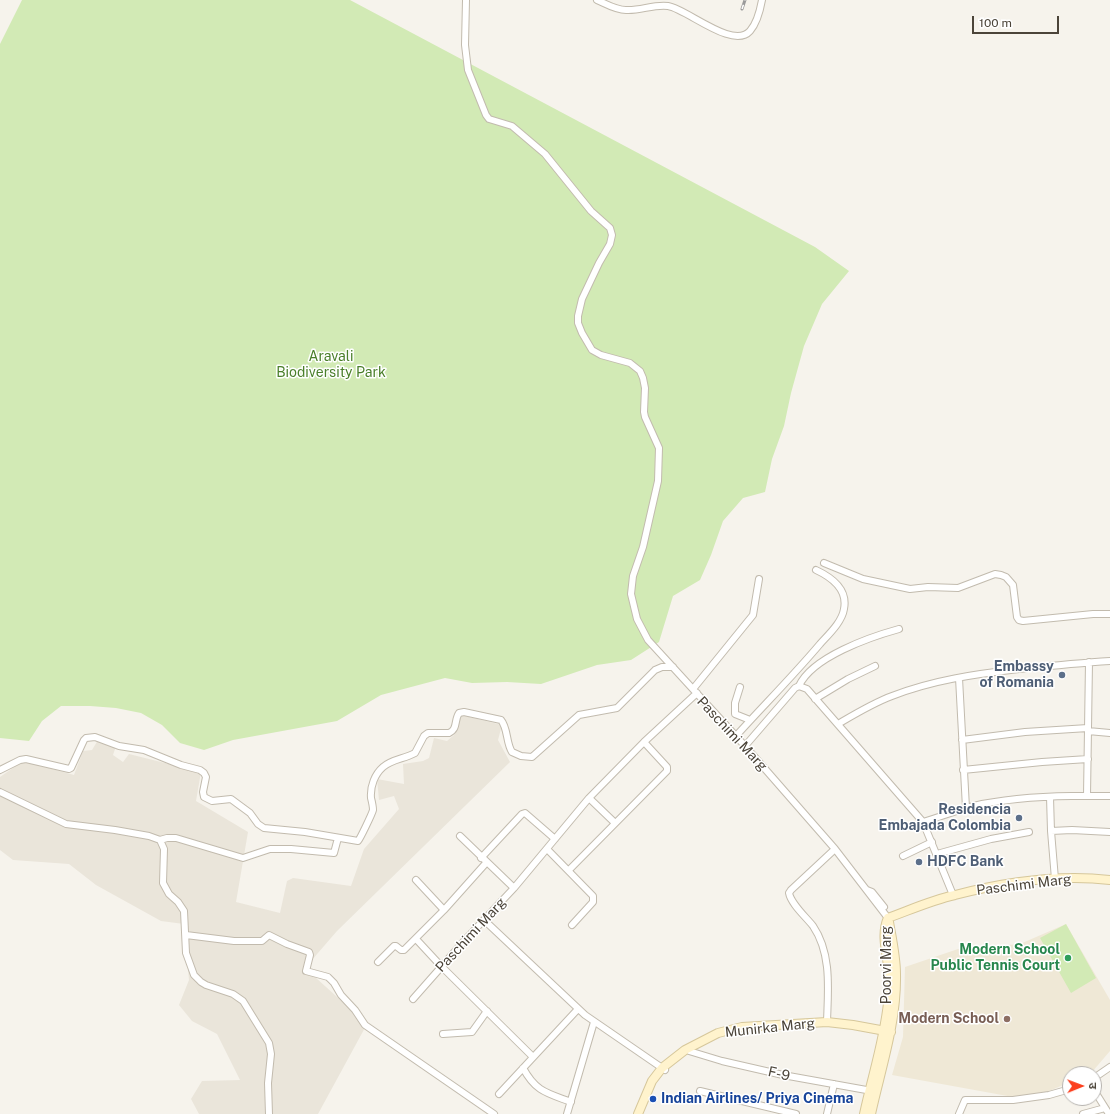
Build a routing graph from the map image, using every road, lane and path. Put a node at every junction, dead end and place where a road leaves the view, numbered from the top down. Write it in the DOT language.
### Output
graph roads {
  1 [pos="466,0"];
  2 [pos="597,0"];
  3 [pos="762,0"];
  4 [pos="824,563"];
  5 [pos="816,570"];
  6 [pos="759,579"];
  7 [pos="1110,614"];
  8 [pos="899,629"];
  9 [pos="1110,661"];
  10 [pos="1089,662"];
  11 [pos="875,666"];
  12 [pos="673,667"];
  13 [pos="960,678"];
  14 [pos="799,686"];
  15 [pos="740,687"];
  16 [pos="695,691"];
  17 [pos="815,699"];
  18 [pos="750,720"];
  19 [pos="838,724"];
  20 [pos="1088,729"];
  21 [pos="1110,733"];
  22 [pos="736,736"];
  23 [pos="962,740"];
  24 [pos="644,742"];
  25 [pos="745,746"];
  26 [pos="1088,759"];
  27 [pos="0,770"];
  28 [pos="963,770"];
  29 [pos="0,792"];
  30 [pos="1087,796"];
  31 [pos="1110,796"];
  32 [pos="1050,797"];
  33 [pos="589,798"];
  34 [pos="966,808"];
  35 [pos="923,822"];
  36 [pos="615,823"];
  37 [pos="1051,831"];
  38 [pos="1029,832"];
  39 [pos="1110,832"];
  40 [pos="460,836"];
  41 [pos="338,838"];
  42 [pos="555,839"];
  43 [pos="160,840"];
  44 [pos="932,842"];
  45 [pos="547,849"];
  46 [pos="835,849"];
  47 [pos="937,854"];
  48 [pos="903,856"];
  49 [pos="481,858"];
  50 [pos="486,863"];
  51 [pos="569,870"];
  52 [pos="1056,879"];
  53 [pos="416,880"];
  54 [pos="1110,880"];
  55 [pos="514,888"];
  56 [pos="953,895"];
  57 [pos="444,910"];
  58 [pos="890,917"];
  59 [pos="484,920"];
  60 [pos="572,925"];
  61 [pos="186,935"];
  62 [pos="416,938"];
  63 [pos="378,962"];
  64 [pos="441,966"];
  65 [pos="413,999"];
  66 [pos="578,1009"];
  67 [pos="487,1011"];
  68 [pos="594,1022"];
  69 [pos="827,1022"];
  70 [pos="887,1033"];
  71 [pos="443,1034"];
  72 [pos="689,1051"];
  73 [pos="533,1057"];
  74 [pos="523,1068"];
  75 [pos="664,1069"];
  76 [pos="834,1084"];
  77 [pos="700,1091"];
  78 [pos="873,1091"];
  79 [pos="1062,1091"];
  80 [pos="499,1094"];
  81 [pos="571,1102"];
  82 [pos="1102,1103"];
  83 [pos="1105,1108"];
  84 [pos="270,1114"];
  85 [pos="494,1114"];
  86 [pos="567,1114"];
  87 [pos="638,1114"];
  88 [pos="643,1114"];
  89 [pos="796,1114"];
  90 [pos="827,1114"];
  91 [pos="864,1114"];
  92 [pos="871,1114"];
  93 [pos="959,1114"];
  94 [pos="1084,1114"];
  95 [pos="1109,1114"];
  1 -- 12 [label="street"];
  2 -- 3 [label="street"];
  4 -- 7 [label="street"];
  5 -- 18 [label="street"];
  6 -- 16 [label="street"];
  8 -- 14 [label="street"];
  9 -- 10 [label="street"];
  10 -- 13 [label="street"];
  10 -- 20 [label="street"];
  11 -- 17 [label="street"];
  12 -- 16 [label="street"];
  12 -- 41 [label="street"];
  13 -- 19 [label="street"];
  13 -- 23 [label="street"];
  14 -- 17 [label="street"];
  14 -- 25 [label="street"];
  15 -- 18 [label="street"];
  16 -- 22 [label="street, Paschimi Marg"];
  16 -- 24 [label="street, Paschimi Marg"];
  17 -- 19 [label="street"];
  18 -- 22 [label="street"];
  19 -- 35 [label="street"];
  20 -- 21 [label="street"];
  20 -- 23 [label="street"];
  20 -- 26 [label="street"];
  22 -- 25 [label="street, Paschimi Marg"];
  23 -- 28 [label="street"];
  24 -- 33 [label="street, Paschimi Marg"];
  24 -- 36 [label="street"];
  25 -- 46 [label="street, Paschimi Marg"];
  26 -- 28 [label="street"];
  26 -- 30 [label="street"];
  27 -- 41 [label="street"];
  28 -- 34 [label="street"];
  29 -- 43 [label="street"];
  30 -- 31 [label="street"];
  30 -- 32 [label="street"];
  32 -- 34 [label="street"];
  32 -- 37 [label="street"];
  33 -- 36 [label="street"];
  33 -- 42 [label="street, Paschimi Marg"];
  34 -- 35 [label="street"];
  35 -- 44 [label="street"];
  36 -- 51 [label="street"];
  37 -- 39 [label="street"];
  37 -- 52 [label="street"];
  38 -- 47 [label="street"];
  40 -- 49 [label="street"];
  41 -- 43 [label="street"];
  42 -- 45 [label="street, Paschimi Marg"];
  42 -- 49 [label="street"];
  43 -- 61 [label="street"];
  44 -- 47 [label="street"];
  44 -- 48 [label="street"];
  45 -- 51 [label="street"];
  45 -- 55 [label="street, Paschimi Marg"];
  46 -- 58 [label="street, Paschimi Marg"];
  46 -- 69 [label="street"];
  47 -- 56 [label="street"];
  49 -- 50 [label="street"];
  50 -- 55 [label="street"];
  50 -- 57 [label="street"];
  51 -- 60 [label="street"];
  52 -- 54 [label="street, Paschimi Marg"];
  52 -- 56 [label="street, Paschimi Marg"];
  53 -- 57 [label="street"];
  55 -- 59 [label="street, Paschimi Marg"];
  56 -- 58 [label="street, Paschimi Marg"];
  57 -- 62 [label="street"];
  58 -- 70 [label="street, Poorvi Marg"];
  59 -- 64 [label="street, Paschimi Marg"];
  59 -- 66 [label="street"];
  61 -- 84 [label="street"];
  61 -- 85 [label="street"];
  62 -- 63 [label="street"];
  62 -- 64 [label="street"];
  64 -- 65 [label="street, Paschimi Marg"];
  64 -- 67 [label="street"];
  66 -- 68 [label="street"];
  66 -- 73 [label="street"];
  67 -- 71 [label="street"];
  67 -- 73 [label="street"];
  68 -- 75 [label="street"];
  68 -- 81 [label="street"];
  69 -- 70 [label="street, Munirka Marg"];
  69 -- 75 [label="street, Munirka Marg"];
  70 -- 72 [label="street, Munirka Marg"];
  70 -- 78 [label="street, Poorvi Marg"];
  72 -- 75 [label="street, Munirka Marg"];
  72 -- 76 [label="street, F-9"];
  73 -- 74 [label="street"];
  74 -- 80 [label="street"];
  74 -- 81 [label="street"];
  75 -- 87 [label="street, Munirka Marg"];
  75 -- 88 [label="street, Munirka Marg"];
  76 -- 78 [label="street, F-9"];
  76 -- 90 [label="street"];
  77 -- 89 [label="street"];
  78 -- 91 [label="street, Poorvi Marg"];
  78 -- 92 [label="street, Poorvi Marg"];
  79 -- 93 [label="street"];
  81 -- 86 [label="street"];
  82 -- 83 [label="street"];
  83 -- 94 [label="street"];
  83 -- 95 [label="street"];
}
